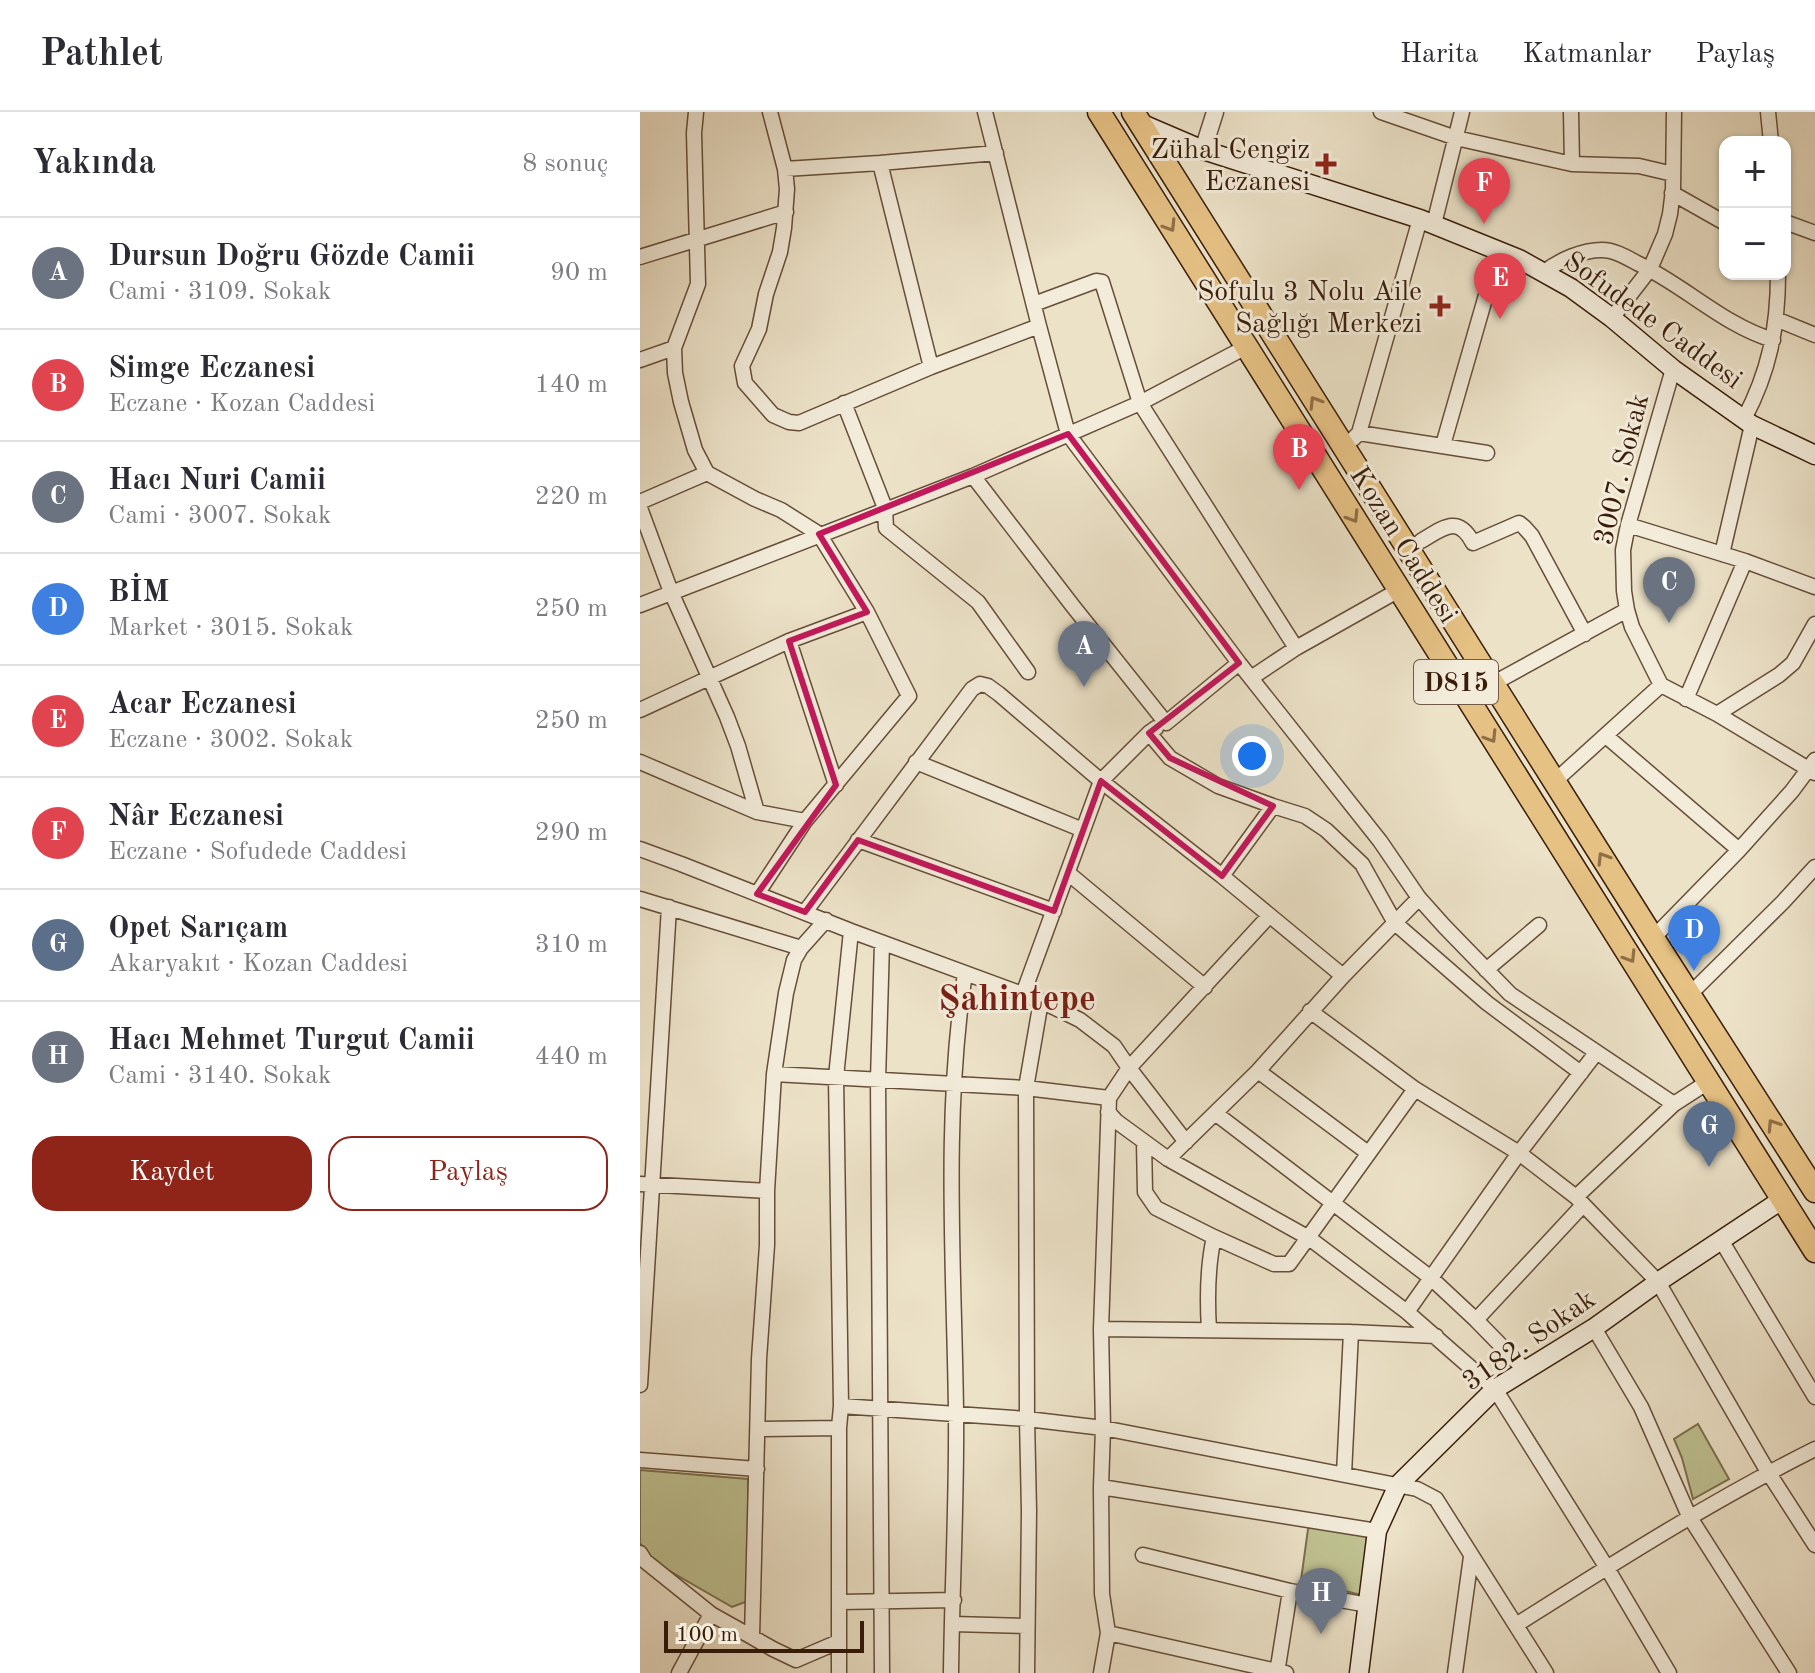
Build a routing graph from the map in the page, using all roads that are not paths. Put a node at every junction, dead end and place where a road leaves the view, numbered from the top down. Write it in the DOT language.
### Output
graph roads {
  1 [pos="696,112"];
  2 [pos="770,112"];
  3 [pos="985,112"];
  4 [pos="1099,112"];
  5 [pos="1215,112"];
  6 [pos="1381,112"];
  7 [pos="1462,112"];
  8 [pos="1571,112"];
  9 [pos="1674,112"];
  10 [pos="1768,112"];
  11 [pos="1137,118"];
  12 [pos="1770,136"];
  13 [pos="1456,138"];
  14 [pos="1203,150"];
  15 [pos="996,153"];
  16 [pos="880,163"];
  17 [pos="1572,164"];
  18 [pos="785,169"];
  19 [pos="1673,174"];
  20 [pos="1672,193"];
  21 [pos="786,212"];
  22 [pos="1719,220"];
  23 [pos="1427,221"];
  24 [pos="1791,224"];
  25 [pos="1815,233"];
  26 [pos="697,238"];
  27 [pos="1499,250"];
  28 [pos="640,257"];
  29 [pos="1650,269"];
  30 [pos="1544,272"];
  31 [pos="1778,280"];
  32 [pos="1034,304"];
  33 [pos="1612,318"];
  34 [pos="1776,319"];
  35 [pos="1039,326"];
  36 [pos="1815,335"];
  37 [pos="1773,340"];
  38 [pos="1246,347"];
  39 [pos="674,348"];
  40 [pos="640,360"];
  41 [pos="931,367"];
  42 [pos="1673,369"];
  43 [pos="844,403"];
  44 [pos="1140,403"];
  45 [pos="1748,422"];
  46 [pos="1068,434"];
  47 [pos="1351,440"];
  48 [pos="1443,445"];
  49 [pos="1487,453"];
  50 [pos="1815,455"];
  51 [pos="707,473"];
  52 [pos="973,476"];
  53 [pos="640,505"];
  54 [pos="885,508"];
  55 [pos="1628,525"];
  56 [pos="819,534"];
  57 [pos="1421,541"];
  58 [pos="1722,554"];
  59 [pos="1745,561"];
  60 [pos="1815,587"];
  61 [pos="1399,590"];
  62 [pos="671,592"];
  63 [pos="640,605"];
  64 [pos="1627,610"];
  65 [pos="867,612"];
  66 [pos="1815,624"];
  67 [pos="1585,634"];
  68 [pos="789,641"];
  69 [pos="1296,648"];
  70 [pos="1239,663"];
  71 [pos="1028,672"];
  72 [pos="710,678"];
  73 [pos="1251,678"];
  74 [pos="1494,683"];
  75 [pos="1661,685"];
  76 [pos="1686,699"];
  77 [pos="640,710"];
  78 [pos="1717,714"];
  79 [pos="1166,723"];
  80 [pos="1149,733"];
  81 [pos="1606,736"];
  82 [pos="640,762"];
  83 [pos="916,762"];
  84 [pos="1813,768"];
  85 [pos="1101,781"];
  86 [pos="1555,781"];
  87 [pos="836,785"];
  88 [pos="1273,806"];
  89 [pos="757,812"];
  90 [pos="805,821"];
  91 [pos="1083,830"];
  92 [pos="858,840"];
  93 [pos="640,849"];
  94 [pos="1739,850"];
  95 [pos="1815,867"];
  96 [pos="1068,873"];
  97 [pos="1222,876"];
  98 [pos="757,894"];
  99 [pos="1419,898"];
  100 [pos="640,899"];
  101 [pos="669,907"];
  102 [pos="1054,911"];
  103 [pos="805,912"];
  104 [pos="1269,916"];
  105 [pos="826,920"];
  106 [pos="1395,923"];
  107 [pos="1539,925"];
  108 [pos="851,931"];
  109 [pos="1653,938"];
  110 [pos="882,943"];
  111 [pos="801,948"];
  112 [pos="1486,970"];
  113 [pos="965,973"];
  114 [pos="1343,976"];
  115 [pos="1205,987"];
  116 [pos="1023,994"];
  117 [pos="1689,995"];
  118 [pos="1041,1001"];
  119 [pos="1310,1011"];
  120 [pos="1596,1053"];
  121 [pos="1129,1068"];
  122 [pos="1258,1071"];
  123 [pos="1581,1073"];
  124 [pos="774,1074"];
  125 [pos="836,1077"];
  126 [pos="878,1080"];
  127 [pos="1708,1082"];
  128 [pos="953,1083"];
  129 [pos="1026,1088"];
  130 [pos="1415,1089"];
  131 [pos="1674,1104"];
  132 [pos="1109,1105"];
  133 [pos="1215,1113"];
  134 [pos="1144,1142"];
  135 [pos="1186,1142"];
  136 [pos="1368,1153"];
  137 [pos="1519,1153"];
  138 [pos="1168,1159"];
  139 [pos="647,1184"];
  140 [pos="767,1191"];
  141 [pos="1815,1191"];
  142 [pos="1783,1199"];
  143 [pos="1580,1201"];
  144 [pos="1334,1202"];
  145 [pos="1214,1237"];
  146 [pos="1309,1238"];
  147 [pos="1721,1240"];
  148 [pos="1815,1251"];
  149 [pos="1431,1278"];
  150 [pos="1658,1282"];
  151 [pos="1407,1312"];
  152 [pos="1476,1320"];
  153 [pos="1594,1328"];
  154 [pos="1101,1329"];
  155 [pos="1209,1330"];
  156 [pos="1351,1332"];
  157 [pos="1436,1336"];
  158 [pos="1525,1370"];
  159 [pos="640,1385"];
  160 [pos="1495,1389"];
  161 [pos="1815,1397"];
  162 [pos="841,1406"];
  163 [pos="880,1408"];
  164 [pos="956,1413"];
  165 [pos="1027,1419"];
  166 [pos="839,1428"];
  167 [pos="1103,1428"];
  168 [pos="758,1429"];
  169 [pos="1815,1449"];
  170 [pos="640,1460"];
  171 [pos="757,1469"];
  172 [pos="1768,1472"];
  173 [pos="1344,1474"];
  174 [pos="1398,1485"];
  175 [pos="1101,1487"];
  176 [pos="1689,1516"];
  177 [pos="1377,1531"];
  178 [pos="1815,1545"];
  179 [pos="640,1553"];
  180 [pos="1143,1555"];
  181 [pos="1471,1557"];
  182 [pos="1607,1568"];
  183 [pos="1290,1591"];
  184 [pos="954,1600"];
  185 [pos="840,1602"];
  186 [pos="882,1602"];
  187 [pos="1368,1605"];
  188 [pos="711,1614"];
  189 [pos="953,1624"];
  190 [pos="1516,1625"];
  191 [pos="1027,1626"];
  192 [pos="1108,1633"];
  193 [pos="752,1637"];
  194 [pos="838,1642"];
  195 [pos="1280,1672"];
  196 [pos="1544,1672"];
  197 [pos="679,1673"];
  198 [pos="839,1673"];
  199 [pos="882,1673"];
  200 [pos="951,1673"];
  201 [pos="1027,1673"];
  202 [pos="1101,1673"];
  203 [pos="1359,1673"];
  204 [pos="1455,1673"];
  205 [pos="1669,1673"];
  206 [pos="1789,1673"];
  1 -- 26 [label="street"];
  2 -- 18 [label="street"];
  3 -- 15 [label="street"];
  4 -- 38 [label="highway, Kozan Caddesi / D815, one-way"];
  5 -- 14 [label="street"];
  6 -- 13 [label="street"];
  7 -- 13 [label="street"];
  8 -- 17 [label="street"];
  9 -- 19 [label="street"];
  10 -- 12 [label="street"];
  11 -- 14 [label="main road, Sofudede Caddesi"];
  47 -- 11 [label="highway, Kozan Caddesi / D815, one-way"];
  13 -- 17 [label="street"];
  13 -- 23 [label="street"];
  14 -- 23 [label="main road, Sofudede Caddesi"];
  15 -- 16 [label="street"];
  15 -- 32 [label="street"];
  16 -- 18 [label="street"];
  16 -- 41 [label="street"];
  17 -- 19 [label="street"];
  18 -- 21 [label="street"];
  19 -- 20 [label="street"];
  20 -- 22 [label="street"];
  20 -- 29 [label="street"];
  21 -- 26 [label="street"];
  21 -- 43 [label="street"];
  23 -- 27 [label="main road, Sofudede Caddesi"];
  23 -- 47 [label="street"];
  24 -- 25 [label="street"];
  26 -- 28 [label="street"];
  26 -- 39 [label="street"];
  27 -- 30 [label="main road, Sofudede Caddesi"];
  27 -- 48 [label="street"];
  29 -- 30 [label="street"];
  29 -- 33 [label="street"];
  29 -- 37 [label="street"];
  30 -- 33 [label="main road, Sofudede Caddesi"];
  31 -- 34 [label="street"];
  32 -- 35 [label="street"];
  32 -- 44 [label="street"];
  33 -- 42 [label="main road, Sofudede Caddesi"];
  34 -- 36 [label="street"];
  34 -- 37 [label="street"];
  35 -- 41 [label="street"];
  35 -- 46 [label="street"];
  37 -- 45 [label="street"];
  38 -- 44 [label="street"];
  38 -- 61 [label="highway, Kozan Caddesi / D815, one-way"];
  39 -- 40 [label="street"];
  39 -- 51 [label="street"];
  41 -- 43 [label="street"];
  42 -- 45 [label="main road, Sofudede Caddesi"];
  42 -- 55 [label="street, 3007. Sokak"];
  43 -- 54 [label="street"];
  44 -- 46 [label="street"];
  44 -- 69 [label="street"];
  45 -- 50 [label="main road, Sofudede Caddesi"];
  45 -- 58 [label="street"];
  46 -- 52 [label="street"];
  46 -- 70 [label="street"];
  47 -- 48 [label="street"];
  47 -- 74 [label="highway, Kozan Caddesi / D815"];
  48 -- 49 [label="street"];
  51 -- 53 [label="street"];
  51 -- 56 [label="street"];
  52 -- 54 [label="street"];
  52 -- 79 [label="street"];
  53 -- 62 [label="street"];
  54 -- 56 [label="street"];
  54 -- 71 [label="street"];
  55 -- 58 [label="street"];
  55 -- 64 [label="street, 3007. Sokak"];
  56 -- 62 [label="street"];
  56 -- 65 [label="street"];
  57 -- 67 [label="street"];
  58 -- 59 [label="street"];
  59 -- 60 [label="street"];
  59 -- 76 [label="street"];
  61 -- 69 [label="street"];
  61 -- 127 [label="highway, Kozan Caddesi / D815, one-way"];
  62 -- 63 [label="street"];
  62 -- 72 [label="street"];
  64 -- 67 [label="street"];
  64 -- 75 [label="street, 3007. Sokak"];
  65 -- 68 [label="street"];
  65 -- 87 [label="street"];
  66 -- 78 [label="street"];
  67 -- 74 [label="street"];
  68 -- 72 [label="street"];
  68 -- 87 [label="street"];
  69 -- 73 [label="street"];
  70 -- 73 [label="street"];
  70 -- 79 [label="street"];
  72 -- 77 [label="street"];
  72 -- 89 [label="street"];
  73 -- 99 [label="street"];
  74 -- 86 [label="highway, Kozan Caddesi / D815"];
  75 -- 76 [label="street"];
  75 -- 81 [label="street"];
  76 -- 78 [label="street"];
  78 -- 84 [label="street"];
  79 -- 80 [label="street"];
  80 -- 85 [label="street"];
  80 -- 88 [label="street"];
  81 -- 86 [label="street"];
  81 -- 94 [label="street"];
  82 -- 89 [label="street"];
  83 -- 85 [label="street"];
  83 -- 91 [label="street"];
  83 -- 92 [label="street"];
  84 -- 94 [label="street"];
  85 -- 91 [label="street"];
  85 -- 97 [label="street"];
  109 -- 86 [label="highway, Kozan Caddesi / D815, one-way"];
  87 -- 90 [label="street"];
  88 -- 97 [label="street"];
  88 -- 106 [label="street"];
  89 -- 90 [label="street"];
  90 -- 98 [label="street"];
  91 -- 96 [label="street"];
  92 -- 102 [label="street"];
  92 -- 103 [label="street"];
  93 -- 98 [label="street"];
  94 -- 109 [label="street"];
  95 -- 117 [label="street"];
  96 -- 102 [label="street"];
  96 -- 115 [label="street"];
  97 -- 104 [label="street"];
  98 -- 103 [label="street"];
  99 -- 106 [label="street"];
  99 -- 112 [label="street"];
  100 -- 101 [label="street"];
  101 -- 111 [label="street"];
  101 -- 139 [label="street"];
  102 -- 116 [label="street"];
  103 -- 105 [label="street"];
  104 -- 114 [label="street"];
  104 -- 115 [label="street"];
  105 -- 108 [label="street"];
  105 -- 111 [label="street"];
  106 -- 114 [label="street"];
  106 -- 123 [label="street"];
  107 -- 112 [label="street"];
  108 -- 110 [label="street"];
  108 -- 125 [label="street"];
  109 -- 117 [label="highway, Kozan Caddesi / D815"];
  110 -- 113 [label="street"];
  110 -- 126 [label="street"];
  111 -- 124 [label="street"];
  112 -- 120 [label="street"];
  113 -- 116 [label="street"];
  113 -- 128 [label="street"];
  114 -- 119 [label="street"];
  115 -- 121 [label="street"];
  116 -- 118 [label="street"];
  141 -- 117 [label="highway, Kozan Caddesi / D815, one-way"];
  118 -- 121 [label="street"];
  118 -- 129 [label="street"];
  119 -- 122 [label="street"];
  119 -- 130 [label="street"];
  120 -- 123 [label="street"];
  120 -- 131 [label="street"];
  121 -- 132 [label="street"];
  121 -- 135 [label="street"];
  122 -- 133 [label="street"];
  122 -- 136 [label="street"];
  123 -- 137 [label="street"];
  124 -- 125 [label="street"];
  124 -- 140 [label="street"];
  125 -- 126 [label="street"];
  125 -- 162 [label="street"];
  126 -- 128 [label="street"];
  126 -- 163 [label="street"];
  127 -- 131 [label="street"];
  127 -- 142 [label="highway, Kozan Caddesi / D815"];
  128 -- 129 [label="street"];
  128 -- 164 [label="street"];
  129 -- 132 [label="street"];
  129 -- 165 [label="street"];
  130 -- 136 [label="street"];
  130 -- 137 [label="street"];
  131 -- 143 [label="street"];
  132 -- 134 [label="street"];
  132 -- 154 [label="street"];
  133 -- 135 [label="street"];
  133 -- 144 [label="street"];
  134 -- 138 [label="street"];
  134 -- 145 [label="street"];
  135 -- 138 [label="street"];
  136 -- 144 [label="street"];
  137 -- 143 [label="street"];
  137 -- 149 [label="street"];
  138 -- 146 [label="street"];
  139 -- 140 [label="street"];
  139 -- 159 [label="street"];
  140 -- 168 [label="street"];
  142 -- 147 [label="main road, 3182. Sokak"];
  142 -- 148 [label="highway, Kozan Caddesi / D815"];
  143 -- 150 [label="street"];
  143 -- 152 [label="street"];
  144 -- 146 [label="street"];
  144 -- 149 [label="street"];
  145 -- 146 [label="street"];
  145 -- 155 [label="street"];
  146 -- 151 [label="street"];
  147 -- 150 [label="main road, 3182. Sokak"];
  147 -- 161 [label="street"];
  149 -- 151 [label="street"];
  149 -- 152 [label="street"];
  150 -- 153 [label="main road, 3182. Sokak"];
  150 -- 172 [label="street"];
  151 -- 157 [label="street"];
  152 -- 158 [label="street"];
  153 -- 158 [label="main road, 3182. Sokak"];
  153 -- 176 [label="street"];
  154 -- 155 [label="street"];
  154 -- 167 [label="street"];
  155 -- 156 [label="street"];
  156 -- 157 [label="street"];
  156 -- 173 [label="street"];
  157 -- 160 [label="street"];
  158 -- 160 [label="main road, 3182. Sokak"];
  160 -- 174 [label="main road, 3182. Sokak"];
  160 -- 182 [label="street"];
  162 -- 163 [label="street"];
  162 -- 166 [label="street"];
  163 -- 164 [label="street"];
  163 -- 186 [label="street"];
  164 -- 165 [label="street"];
  164 -- 184 [label="street"];
  165 -- 167 [label="street"];
  165 -- 191 [label="street"];
  166 -- 168 [label="street"];
  166 -- 185 [label="street"];
  167 -- 173 [label="street"];
  167 -- 175 [label="street"];
  168 -- 171 [label="street"];
  169 -- 172 [label="street"];
  170 -- 171 [label="street"];
  171 -- 193 [label="street"];
  172 -- 176 [label="street"];
  172 -- 178 [label="street"];
  173 -- 174 [label="street"];
  174 -- 177 [label="main road, 3182. Sokak"];
  174 -- 181 [label="street"];
  175 -- 177 [label="street"];
  175 -- 192 [label="street"];
  176 -- 182 [label="street"];
  176 -- 206 [label="street"];
  177 -- 187 [label="main road, 3182. Sokak"];
  179 -- 188 [label="street"];
  180 -- 183 [label="street"];
  181 -- 190 [label="street"];
  181 -- 204 [label="street"];
  182 -- 190 [label="street"];
  182 -- 205 [label="street"];
  183 -- 187 [label="street"];
  183 -- 195 [label="street"];
  184 -- 186 [label="street"];
  184 -- 189 [label="street"];
  185 -- 186 [label="street"];
  185 -- 194 [label="street"];
  186 -- 199 [label="street"];
  187 -- 203 [label="main road, 3182. Sokak"];
  188 -- 193 [label="street"];
  188 -- 197 [label="street"];
  189 -- 191 [label="street"];
  189 -- 200 [label="street"];
  190 -- 196 [label="street"];
  191 -- 201 [label="street"];
  192 -- 195 [label="street"];
  192 -- 202 [label="street"];
  193 -- 194 [label="street"];
  194 -- 198 [label="street"];
}
